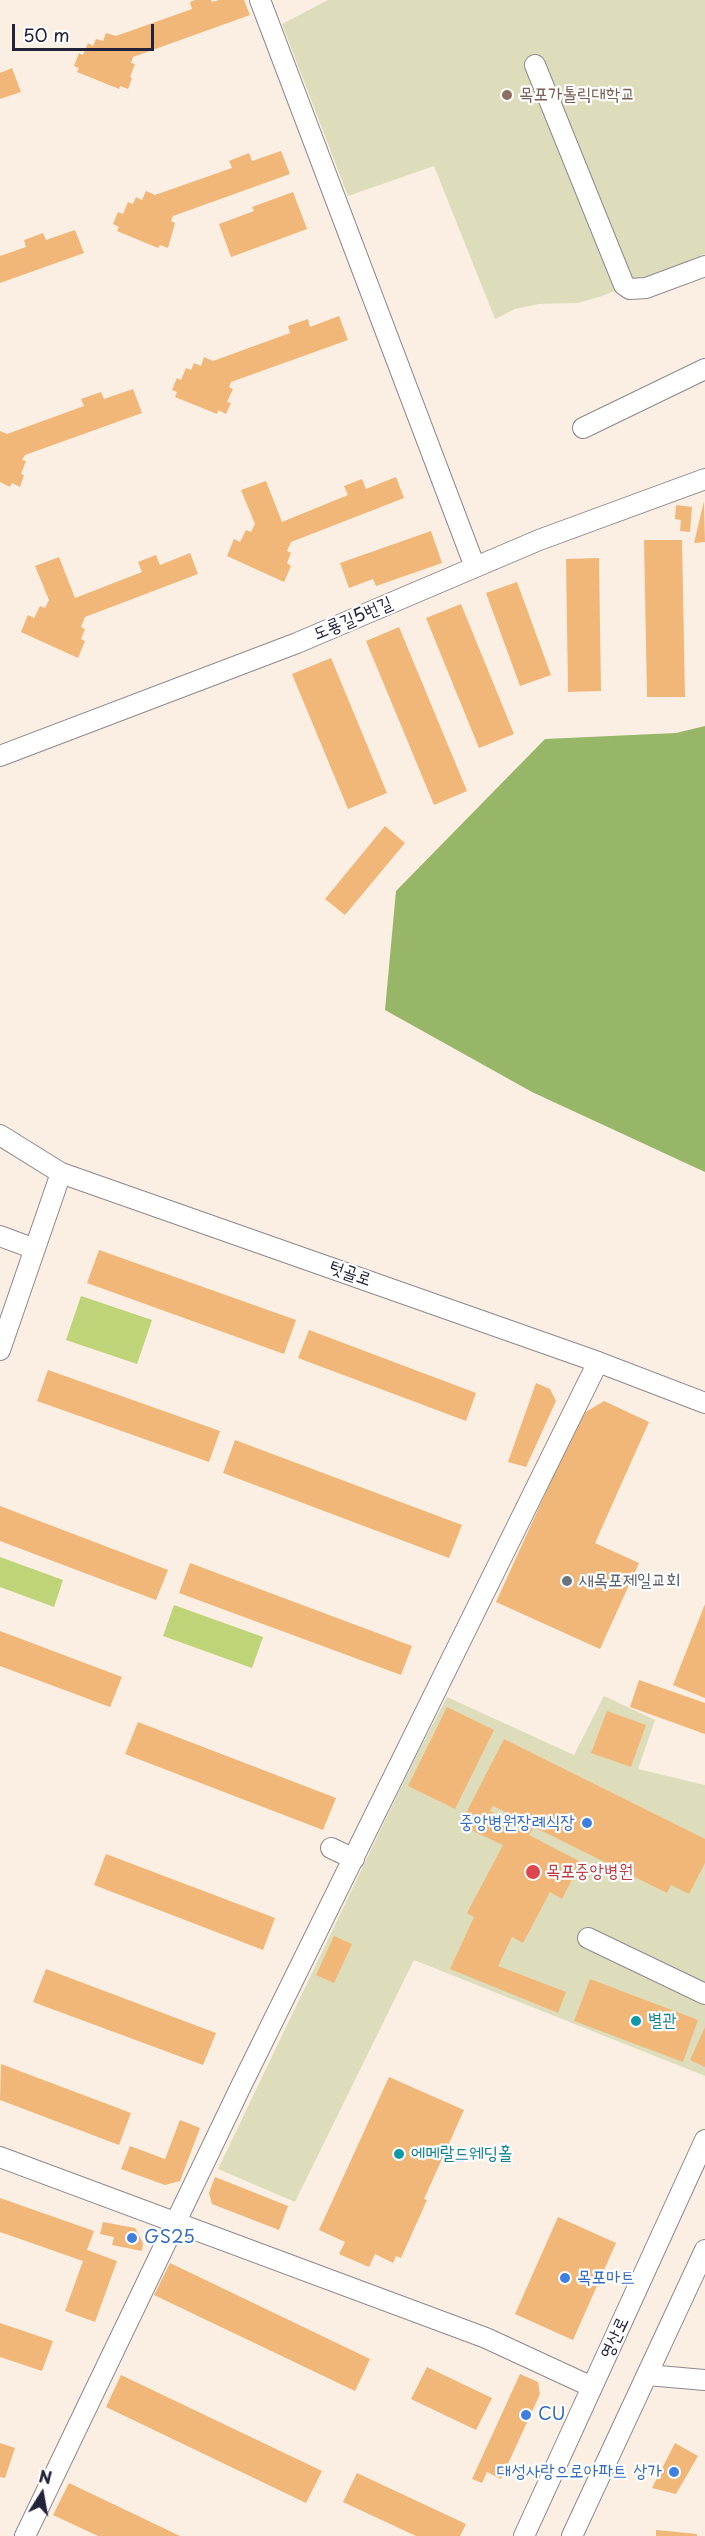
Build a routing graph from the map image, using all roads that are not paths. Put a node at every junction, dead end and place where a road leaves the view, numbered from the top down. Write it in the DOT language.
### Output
graph roads {
  1 [pos="260,0"];
  2 [pos="535,66"];
  3 [pos="705,266"];
  4 [pos="705,369"];
  5 [pos="583,428"];
  6 [pos="705,479"];
  7 [pos="475,567"];
  8 [pos="0,756"];
  9 [pos="0,1135"];
  10 [pos="62,1173"];
  11 [pos="0,1236"];
  12 [pos="35,1249"];
  13 [pos="0,1350"];
  14 [pos="598,1362"];
  15 [pos="705,1403"];
  16 [pos="331,1848"];
  17 [pos="354,1859"];
  18 [pos="588,1938"];
  19 [pos="705,1994"];
  20 [pos="705,2140"];
  21 [pos="0,2157"];
  22 [pos="177,2222"];
  23 [pos="705,2250"];
  24 [pos="647,2375"];
  25 [pos="705,2380"];
  26 [pos="592,2388"];
  27 [pos="25,2536"];
  28 [pos="524,2536"];
  29 [pos="572,2536"];
  1 -- 7 [label="street"];
  2 -- 3 [label="street"];
  4 -- 5 [label="street"];
  6 -- 7 [label="street, 도룡길5번길"];
  7 -- 8 [label="street, 도룡길5번길"];
  9 -- 10 [label="street, 텃골로"];
  10 -- 12 [label="street"];
  10 -- 14 [label="street, 텃골로"];
  11 -- 12 [label="street"];
  12 -- 13 [label="street"];
  14 -- 15 [label="street, 텃골로"];
  14 -- 17 [label="street"];
  16 -- 17 [label="street"];
  17 -- 22 [label="street"];
  18 -- 19 [label="street"];
  20 -- 26 [label="street, 영산로"];
  21 -- 22 [label="street"];
  22 -- 26 [label="street"];
  22 -- 27 [label="street"];
  23 -- 24 [label="street"];
  24 -- 25 [label="street"];
  24 -- 29 [label="street"];
  26 -- 28 [label="street, 영산로"];
}
